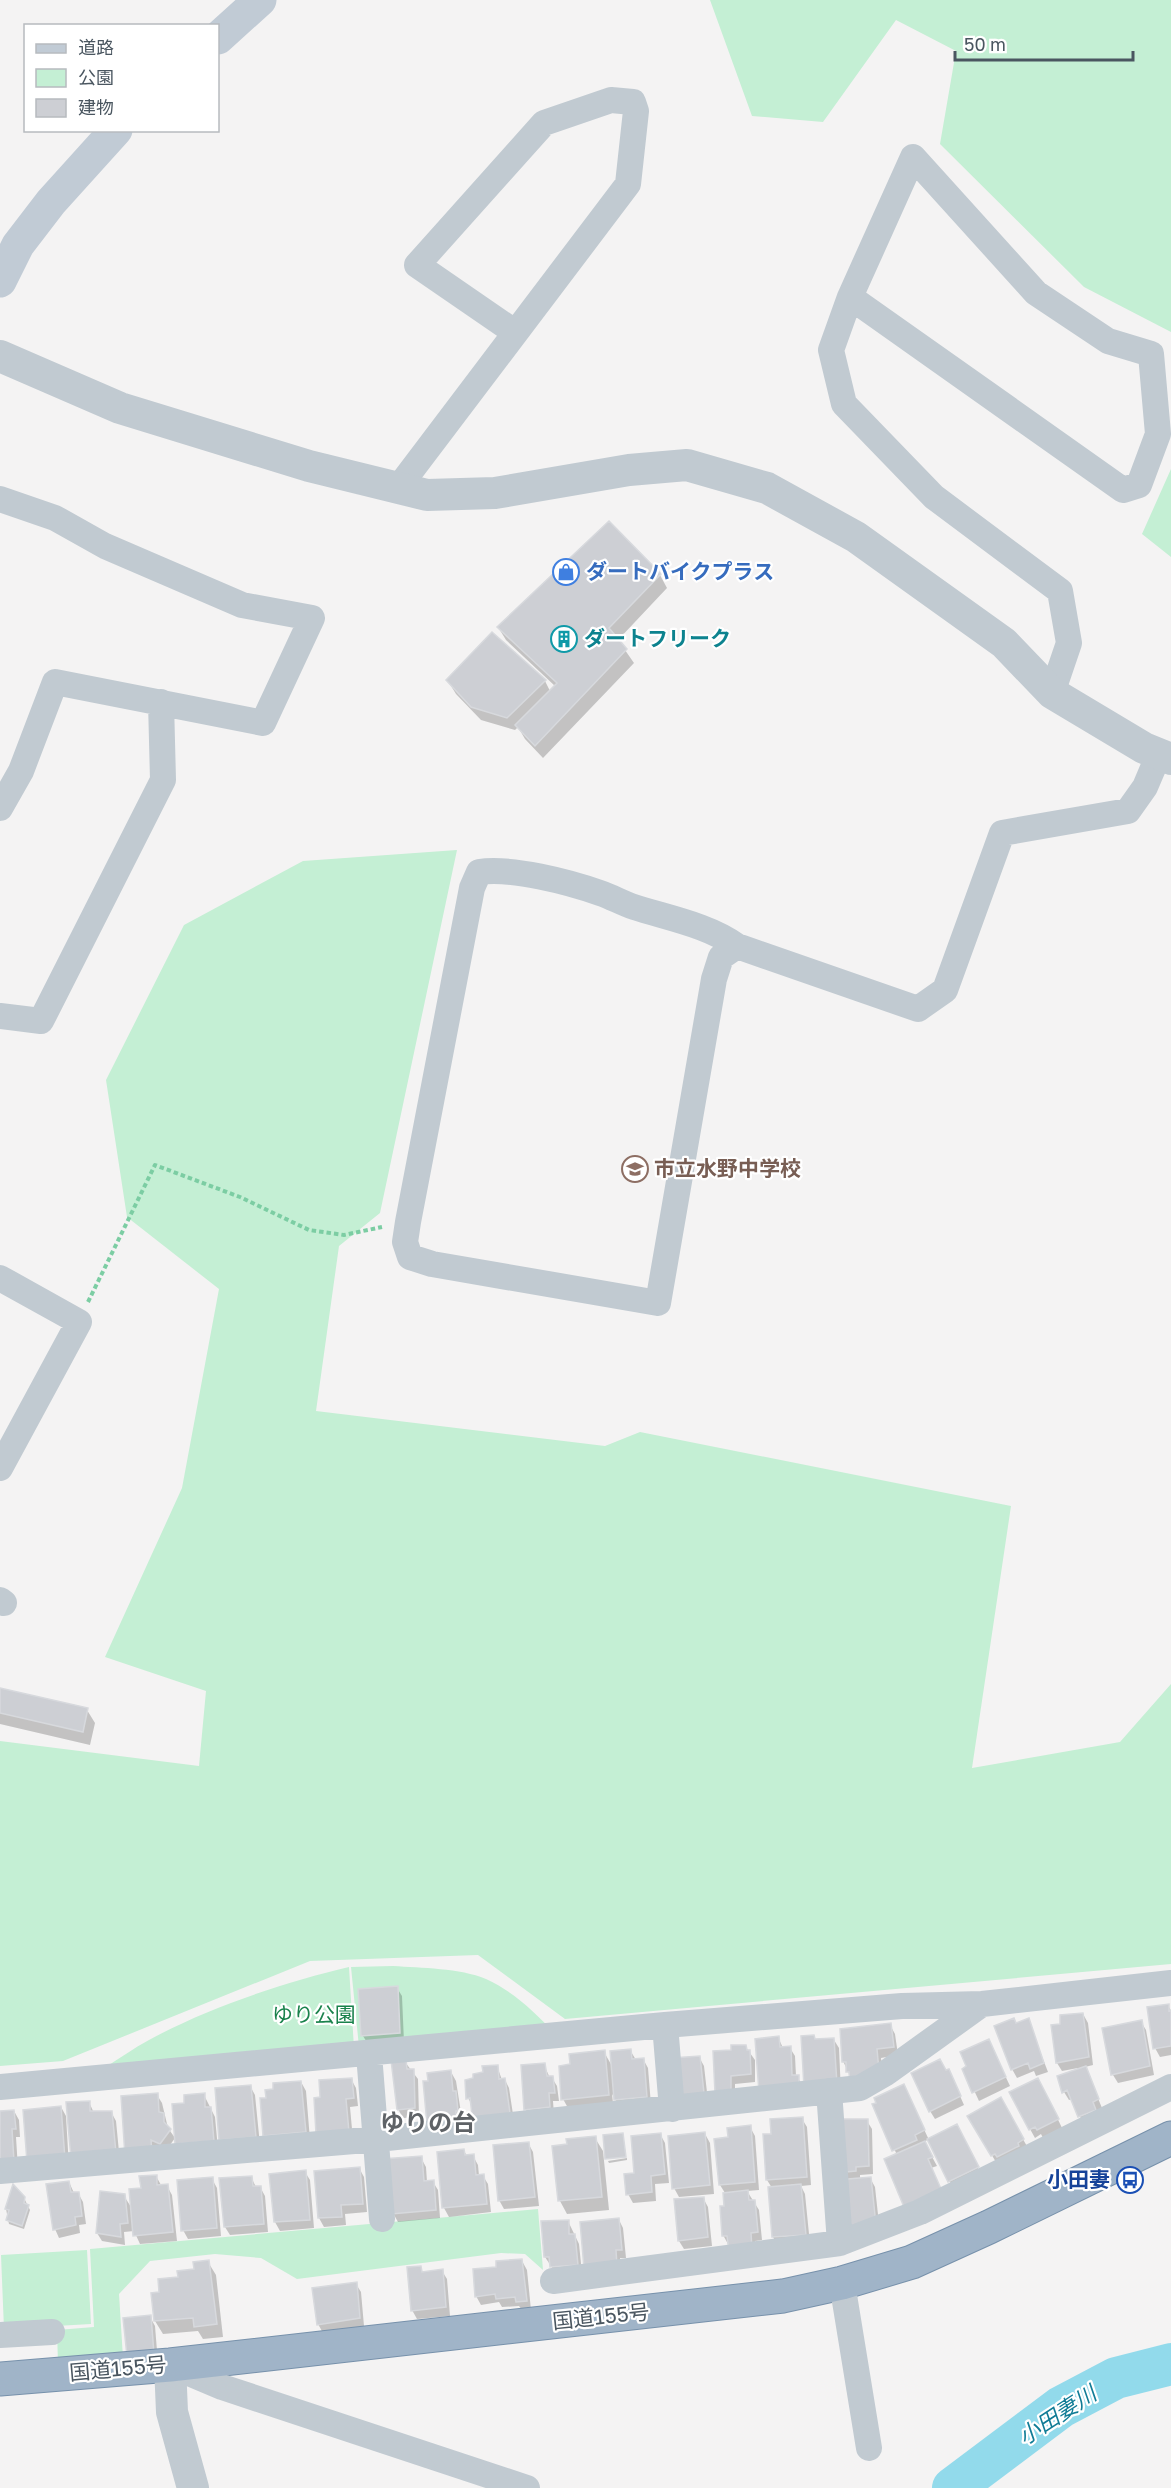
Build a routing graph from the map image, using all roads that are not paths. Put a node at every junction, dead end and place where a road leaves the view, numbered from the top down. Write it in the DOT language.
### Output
graph roads {
  1 [pos="260,0"];
  2 [pos="219,38"];
  3 [pos="114,132"];
  4 [pos="0,281"];
  5 [pos="850,297"];
  6 [pos="513,331"];
  7 [pos="0,356"];
  8 [pos="398,488"];
  9 [pos="0,499"];
  10 [pos="1052,693"];
  11 [pos="161,702"];
  12 [pos="1167,755"];
  13 [pos="0,808"];
  14 [pos="737,946"];
  15 [pos="0,1016"];
  16 [pos="0,1278"];
  17 [pos="0,1468"];
  18 [pos="1171,1983"];
  19 [pos="982,2004"];
  20 [pos="665,2025"];
  21 [pos="369,2054"];
  22 [pos="0,2087"];
  23 [pos="1171,2087"];
  24 [pos="829,2091"];
  25 [pos="672,2109"];
  26 [pos="1171,2138"];
  27 [pos="378,2139"];
  28 [pos="0,2171"];
  29 [pos="382,2219"];
  30 [pos="840,2243"];
  31 [pos="553,2281"];
  32 [pos="842,2283"];
  33 [pos="52,2332"];
  34 [pos="0,2335"];
  35 [pos="170,2365"];
  36 [pos="0,2379"];
  37 [pos="869,2448"];
  38 [pos="193,2488"];
  39 [pos="527,2488"];
  1 -- 2 [label="main road"];
  3 -- 4 [label="main road"];
  5 -- 5 [label="street"];
  5 -- 10 [label="street"];
  6 -- 8 [label="street"];
  7 -- 8 [label="street"];
  8 -- 10 [label="street"];
  9 -- 11 [label="street"];
  10 -- 12 [label="street"];
  11 -- 13 [label="street"];
  11 -- 15 [label="street"];
  12 -- 14 [label="street"];
  14 -- 14 [label="street"];
  16 -- 17 [label="street"];
  18 -- 19 [label="street"];
  19 -- 20 [label="street"];
  19 -- 24 [label="street"];
  20 -- 21 [label="street"];
  20 -- 25 [label="street"];
  21 -- 22 [label="street"];
  21 -- 27 [label="street"];
  23 -- 30 [label="street"];
  24 -- 25 [label="street"];
  24 -- 30 [label="street"];
  25 -- 27 [label="street"];
  26 -- 32 [label="highway, 国道155号"];
  27 -- 28 [label="street"];
  27 -- 29 [label="street"];
  30 -- 31 [label="street"];
  32 -- 35 [label="highway, 国道155号"];
  32 -- 37 [label="street"];
  33 -- 34 [label="street"];
  35 -- 36 [label="highway, 国道155号"];
  35 -- 38 [label="street"];
  35 -- 39 [label="street"];
}
